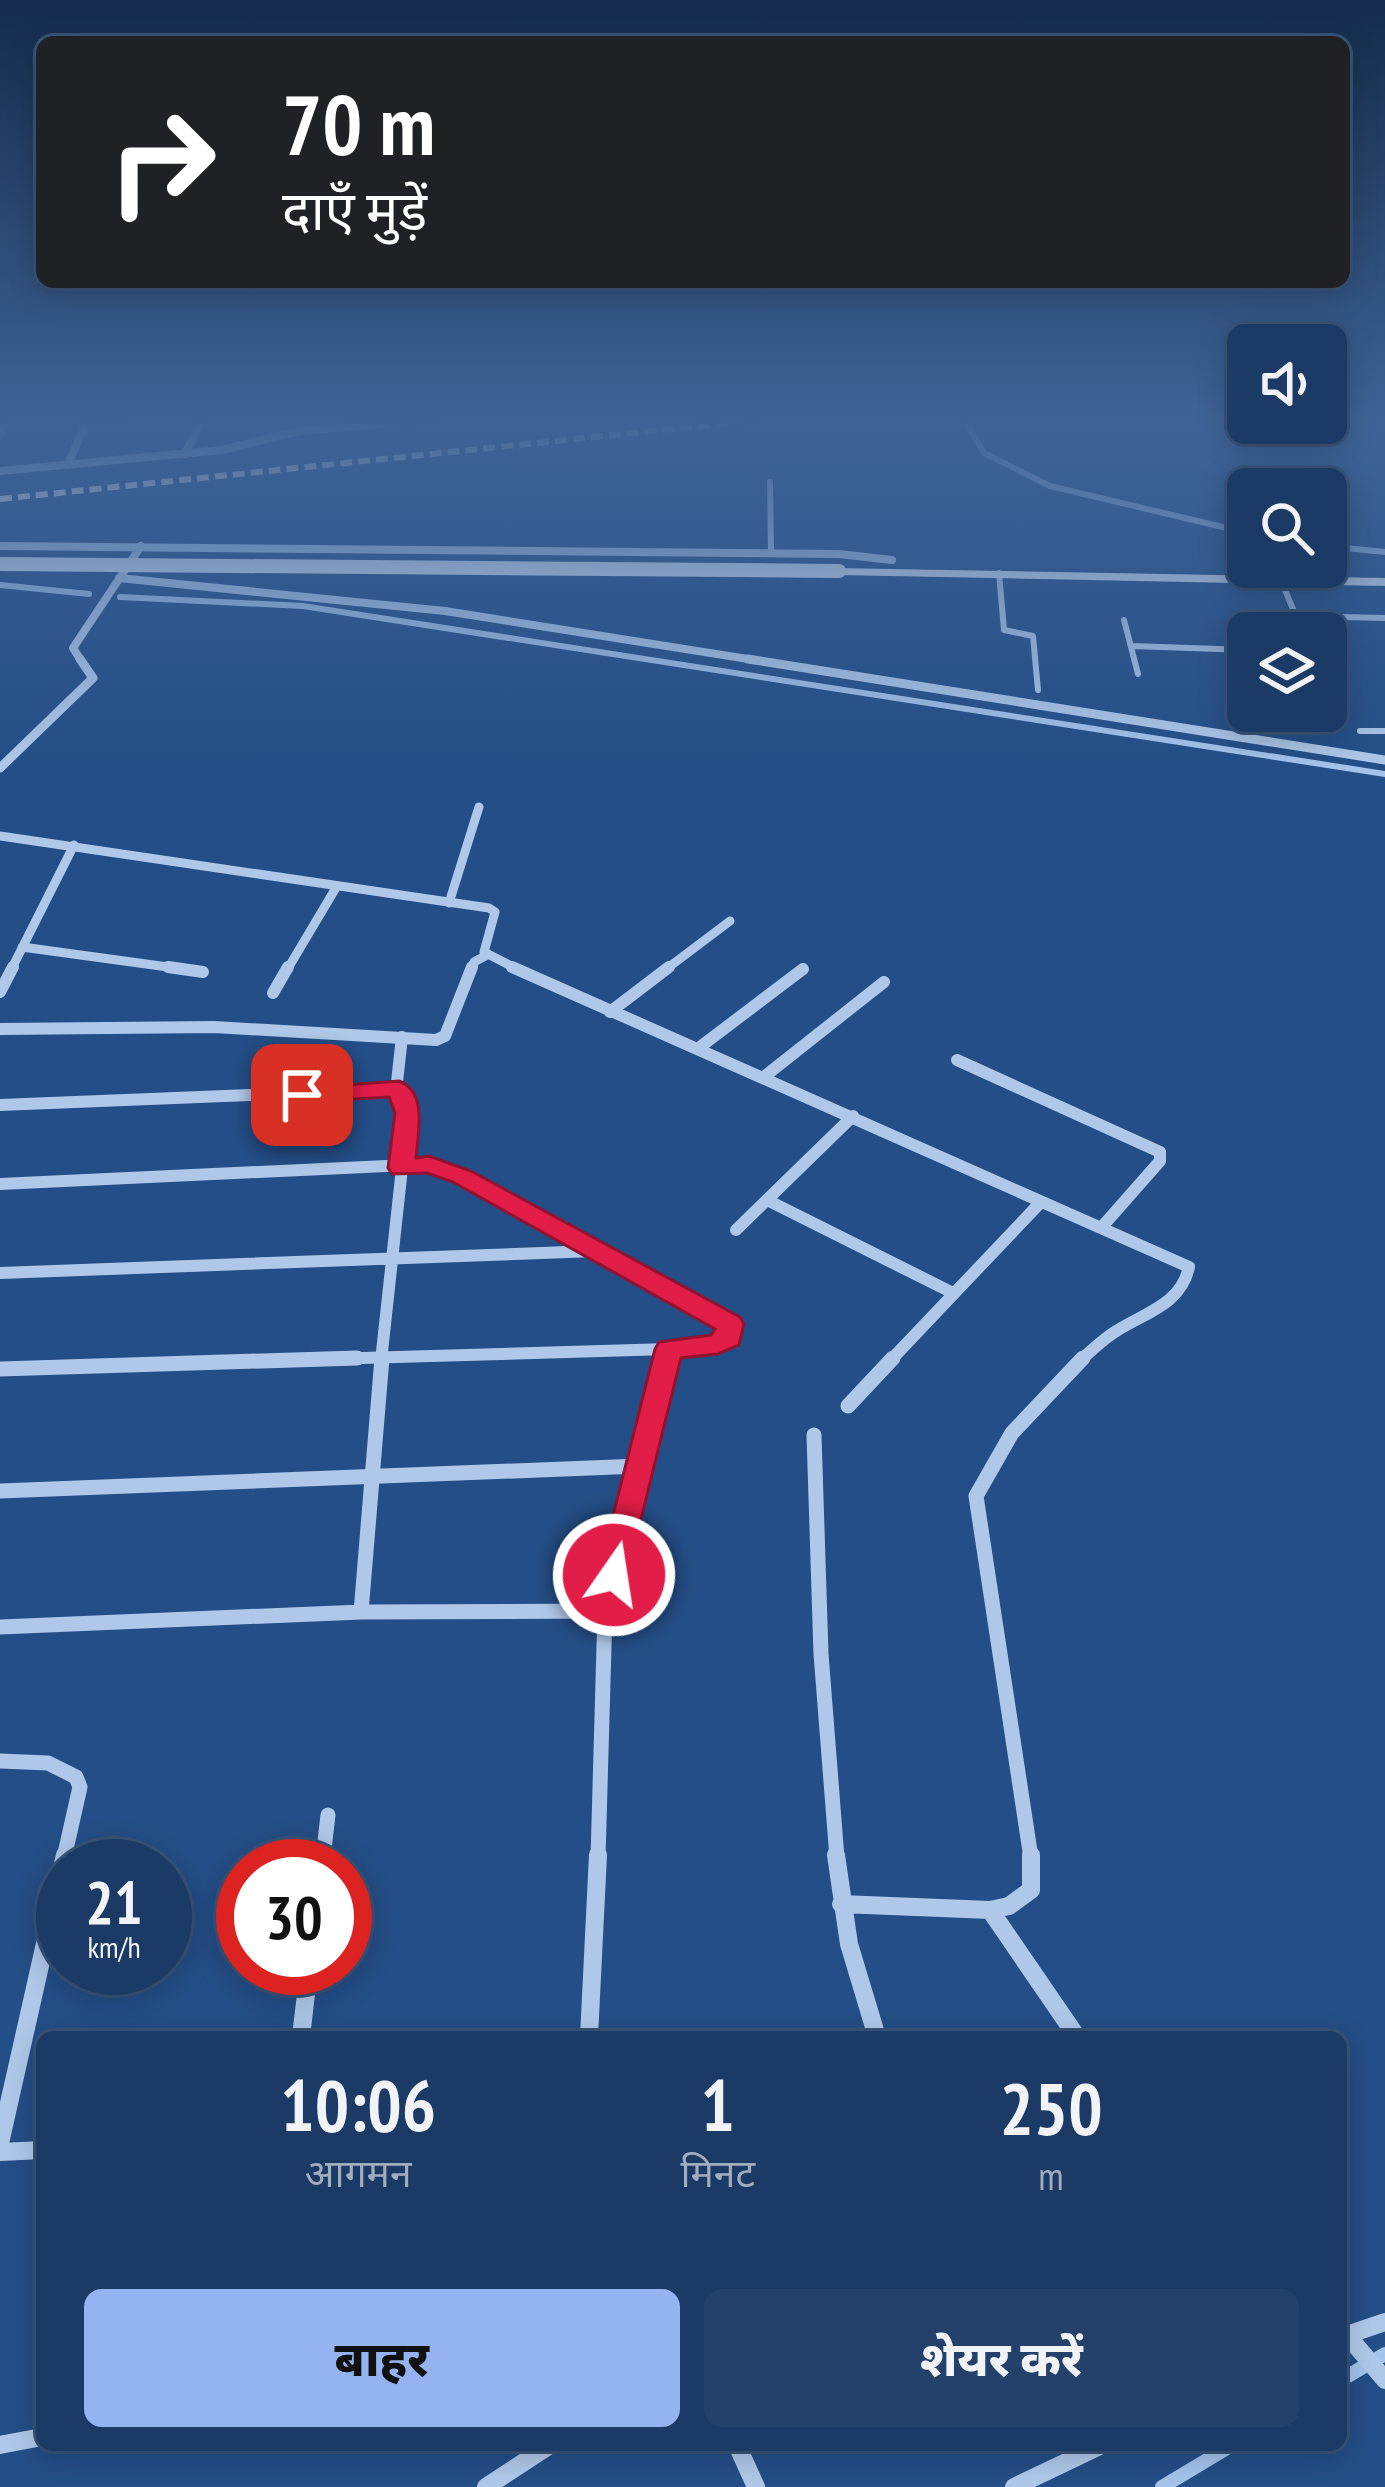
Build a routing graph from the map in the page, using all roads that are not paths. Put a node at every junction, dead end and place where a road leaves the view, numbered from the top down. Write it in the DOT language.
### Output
graph roads {
  1 [pos="771,534"];
  2 [pos="0,546"];
  3 [pos="141,546"];
  4 [pos="771,553"];
  5 [pos="0,563"];
  6 [pos="1227,564"];
  7 [pos="890,566"];
  8 [pos="1347,566"];
  9 [pos="1385,567"];
  10 [pos="999,573"];
  11 [pos="122,574"];
  12 [pos="1385,583"];
  13 [pos="1285,590"];
  14 [pos="1295,612"];
  15 [pos="1347,617"];
  16 [pos="1385,618"];
  17 [pos="1124,620"];
  18 [pos="1132,646"];
  19 [pos="1227,649"];
  20 [pos="1138,674"];
  21 [pos="1038,690"];
  22 [pos="1360,730"];
  23 [pos="1385,731"];
  24 [pos="1385,760"];
  25 [pos="0,767"];
  26 [pos="479,807"];
  27 [pos="0,836"];
  28 [pos="74,845"];
  29 [pos="338,886"];
  30 [pos="449,903"];
  31 [pos="730,921"];
  32 [pos="22,947"];
  33 [pos="487,956"];
  34 [pos="803,969"];
  35 [pos="203,972"];
  36 [pos="884,982"];
  37 [pos="0,992"];
  38 [pos="273,992"];
  39 [pos="610,1012"];
  40 [pos="0,1030"];
  41 [pos="402,1037"];
  42 [pos="700,1047"];
  43 [pos="957,1060"];
  44 [pos="765,1076"];
  45 [pos="399,1089"];
  46 [pos="0,1105"];
  47 [pos="853,1116"];
  48 [pos="401,1168"];
  49 [pos="0,1184"];
  50 [pos="766,1200"];
  51 [pos="1040,1203"];
  52 [pos="1101,1228"];
  53 [pos="736,1230"];
  54 [pos="596,1251"];
  55 [pos="393,1258"];
  56 [pos="0,1273"];
  57 [pos="952,1293"];
  58 [pos="669,1349"];
  59 [pos="384,1356"];
  60 [pos="0,1369"];
  61 [pos="848,1406"];
  62 [pos="814,1435"];
  63 [pos="640,1466"];
  64 [pos="369,1478"];
  65 [pos="0,1491"];
  66 [pos="605,1611"];
  67 [pos="361,1612"];
  68 [pos="0,1628"];
  69 [pos="0,1761"];
  70 [pos="328,1815"];
  71 [pos="325,1839"];
  72 [pos="841,1904"];
  73 [pos="990,1910"];
  74 [pos="306,1995"];
  75 [pos="302,2031"];
  76 [pos="589,2031"];
  77 [pos="874,2031"];
  78 [pos="1073,2031"];
  79 [pos="0,2147"];
  80 [pos="36,2150"];
  81 [pos="1385,2322"];
  82 [pos="1347,2335"];
  83 [pos="1347,2339"];
  84 [pos="1385,2380"];
  85 [pos="36,2438"];
  86 [pos="0,2445"];
  87 [pos="541,2451"];
  88 [pos="740,2451"];
  89 [pos="1089,2451"];
  90 [pos="485,2487"];
  91 [pos="757,2487"];
  92 [pos="1014,2487"];
  1 -- 4 [label="lane"];
  2 -- 3 [label="street"];
  3 -- 4 [label="street"];
  3 -- 11 [label="street"];
  4 -- 7 [label="street"];
  5 -- 7 [label="main road, bridge"];
  5 -- 11 [label="street"];
  6 -- 7 [label="main road"];
  7 -- 10 [label="main road"];
  7 -- 11 [label="street"];
  8 -- 9 [label="main road"];
  10 -- 12 [label="main road"];
  10 -- 21 [label="lane"];
  11 -- 24 [label="street"];
  11 -- 25 [label="street"];
  13 -- 14 [label="lane"];
  15 -- 16 [label="lane"];
  17 -- 18 [label="lane"];
  18 -- 19 [label="lane"];
  18 -- 20 [label="lane"];
  22 -- 23 [label="lane"];
  26 -- 30 [label="street"];
  27 -- 28 [label="street"];
  28 -- 29 [label="street"];
  28 -- 32 [label="street"];
  29 -- 30 [label="street"];
  29 -- 38 [label="street"];
  30 -- 33 [label="street"];
  31 -- 39 [label="street"];
  32 -- 35 [label="street"];
  32 -- 37 [label="street"];
  33 -- 39 [label="street"];
  33 -- 41 [label="street"];
  34 -- 42 [label="street"];
  36 -- 44 [label="street"];
  39 -- 42 [label="street"];
  40 -- 41 [label="street"];
  41 -- 45 [label="street"];
  42 -- 44 [label="street"];
  43 -- 52 [label="street"];
  44 -- 47 [label="street"];
  45 -- 46 [label="street"];
  45 -- 48 [label="street"];
  47 -- 50 [label="street"];
  47 -- 51 [label="street"];
  48 -- 49 [label="street"];
  48 -- 54 [label="street"];
  48 -- 55 [label="street"];
  50 -- 53 [label="street"];
  50 -- 57 [label="street"];
  51 -- 52 [label="street"];
  51 -- 57 [label="street"];
  52 -- 73 [label="street"];
  54 -- 55 [label="street"];
  54 -- 58 [label="street"];
  55 -- 56 [label="street"];
  55 -- 59 [label="street"];
  57 -- 61 [label="street"];
  58 -- 59 [label="street"];
  58 -- 63 [label="street"];
  59 -- 60 [label="street"];
  59 -- 64 [label="street"];
  62 -- 72 [label="street"];
  63 -- 64 [label="street"];
  63 -- 66 [label="street"];
  64 -- 65 [label="street"];
  64 -- 67 [label="street"];
  66 -- 67 [label="street"];
  66 -- 76 [label="street"];
  67 -- 68 [label="street"];
  69 -- 79 [label="street"];
  70 -- 71 [label="street"];
  72 -- 73 [label="street"];
  72 -- 77 [label="street"];
  73 -- 78 [label="street"];
  74 -- 75 [label="street"];
  79 -- 80 [label="street"];
  81 -- 82 [label="street"];
  83 -- 84 [label="street"];
  85 -- 86 [label="street"];
  87 -- 90 [label="street"];
  88 -- 91 [label="street"];
  89 -- 92 [label="street"];
}
